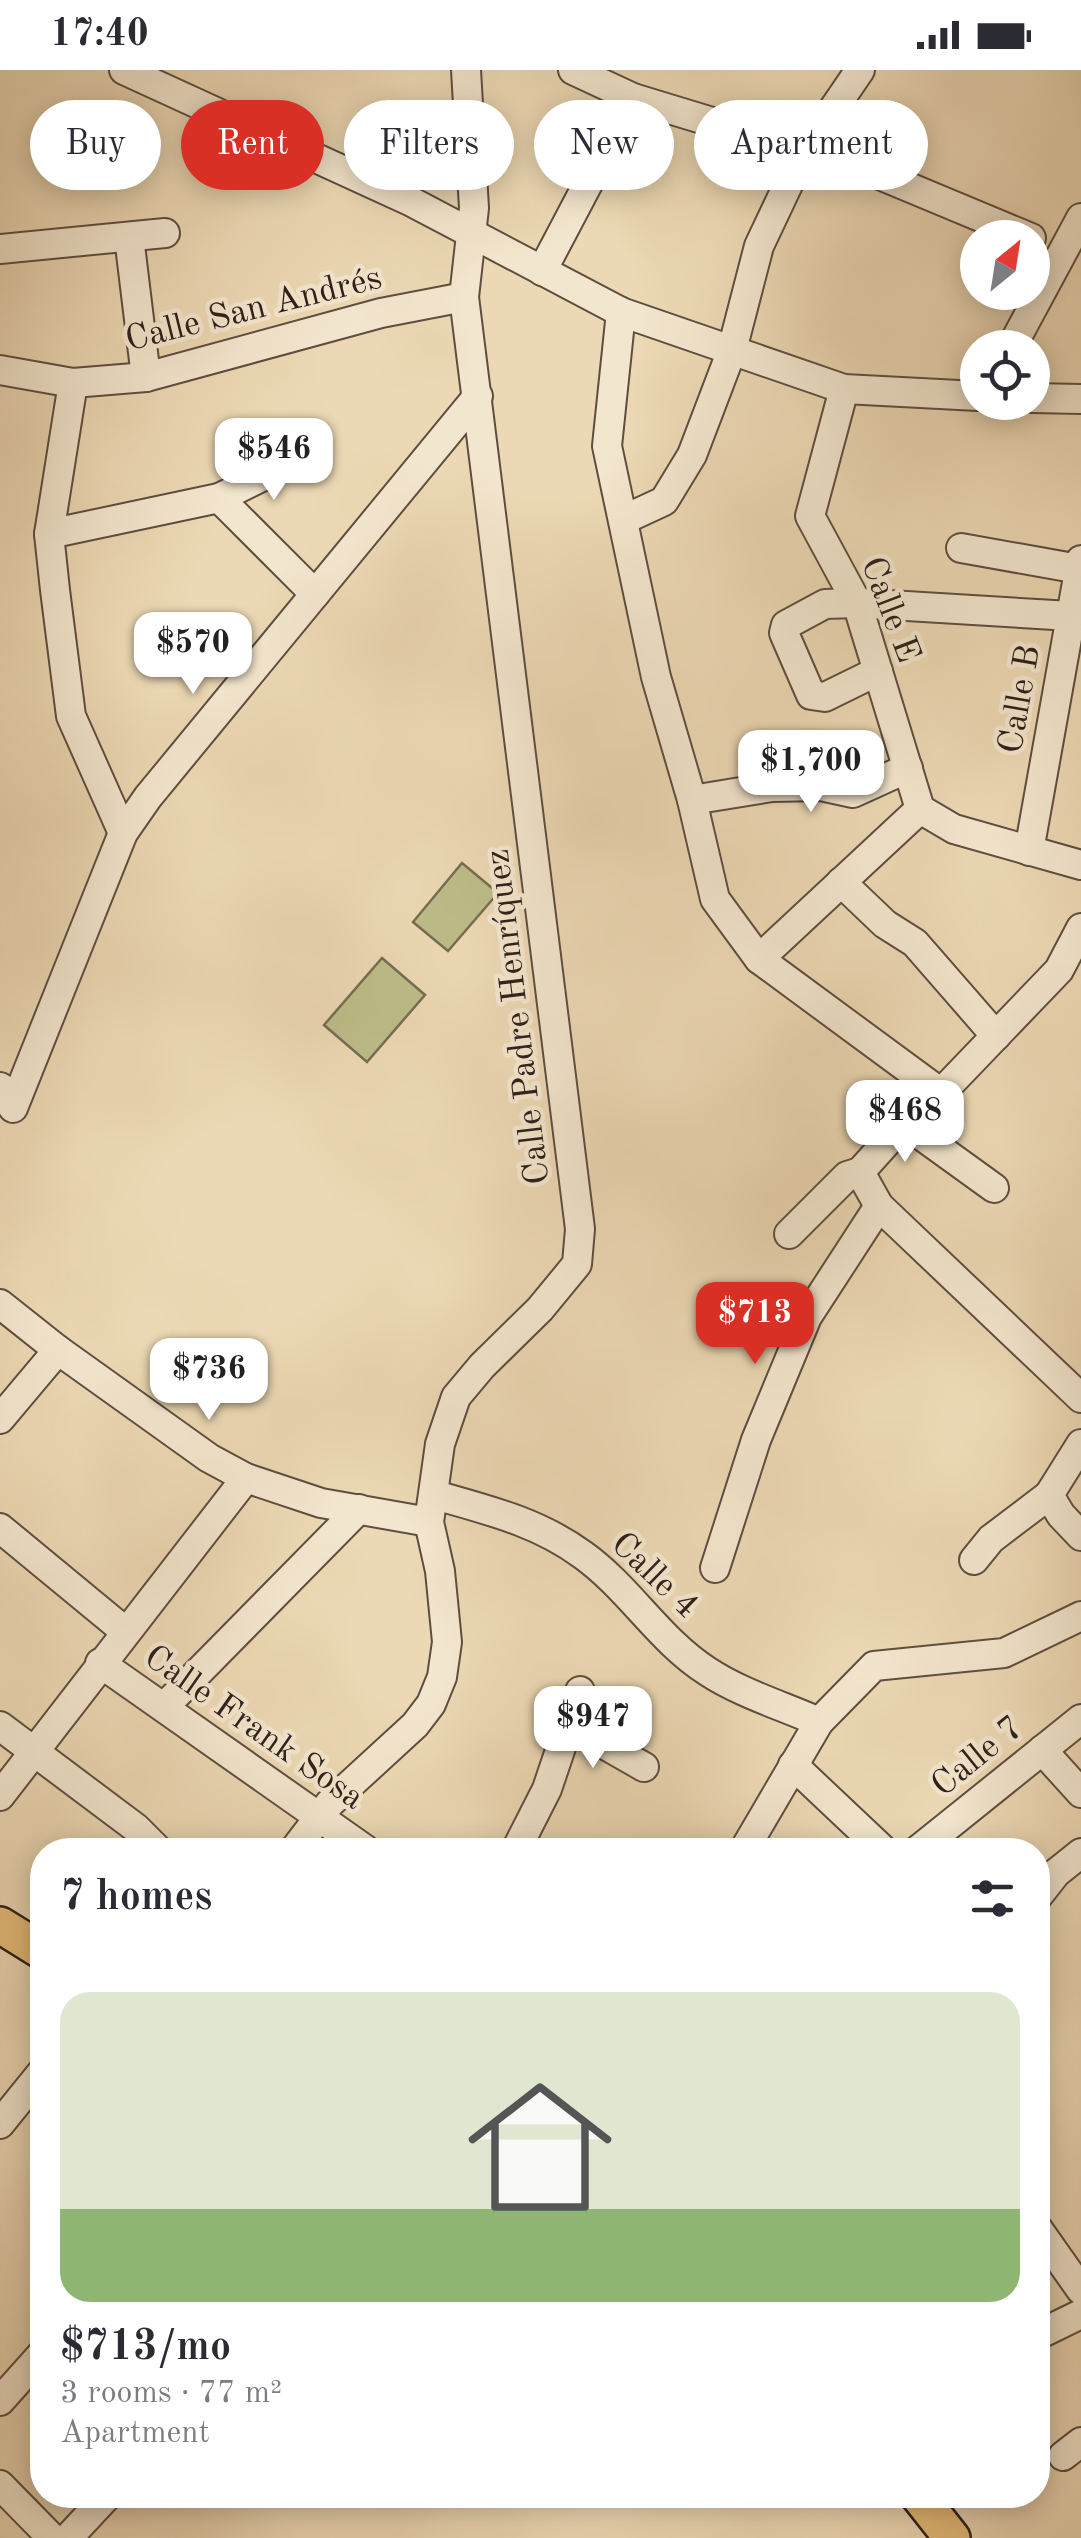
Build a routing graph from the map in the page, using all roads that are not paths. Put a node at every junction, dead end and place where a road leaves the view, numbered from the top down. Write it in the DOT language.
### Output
graph roads {
  1 [pos="124,70"];
  2 [pos="466,70"];
  3 [pos="573,70"];
  4 [pos="860,70"];
  5 [pos="633,98"];
  6 [pos="840,100"];
  7 [pos="694,119"];
  8 [pos="785,190"];
  9 [pos="915,190"];
  10 [pos="1081,218"];
  11 [pos="988,220"];
  12 [pos="470,233"];
  13 [pos="166,234"];
  14 [pos="130,237"];
  15 [pos="0,249"];
  16 [pos="1072,255"];
  17 [pos="542,271"];
  18 [pos="464,297"];
  19 [pos="621,312"];
  20 [pos="1023,330"];
  21 [pos="732,350"];
  22 [pos="0,370"];
  23 [pos="146,378"];
  24 [pos="73,383"];
  25 [pos="844,389"];
  26 [pos="960,395"];
  27 [pos="478,396"];
  28 [pos="1050,398"];
  29 [pos="1081,399"];
  30 [pos="304,456"];
  31 [pos="218,498"];
  32 [pos="623,520"];
  33 [pos="49,534"];
  34 [pos="960,548"];
  35 [pos="1080,564"];
  36 [pos="315,594"];
  37 [pos="857,603"];
  38 [pos="1071,616"];
  39 [pos="878,671"];
  40 [pos="908,768"];
  41 [pos="692,800"];
  42 [pos="920,809"];
  43 [pos="124,833"];
  44 [pos="1029,851"];
  45 [pos="1081,865"];
  46 [pos="841,882"];
  47 [pos="1081,928"];
  48 [pos="759,958"];
  49 [pos="996,1036"];
  50 [pos="942,1094"];
  51 [pos="4,1107"];
  52 [pos="904,1122"];
  53 [pos="860,1172"];
  54 [pos="994,1188"];
  55 [pos="879,1206"];
  56 [pos="789,1234"];
  57 [pos="0,1304"];
  58 [pos="58,1350"];
  59 [pos="1081,1398"];
  60 [pos="0,1420"];
  61 [pos="1081,1444"];
  62 [pos="246,1478"];
  63 [pos="1049,1494"];
  64 [pos="359,1509"];
  65 [pos="432,1509"];
  66 [pos="0,1528"];
  67 [pos="1081,1536"];
  68 [pos="974,1560"];
  69 [pos="715,1568"];
  70 [pos="1081,1616"];
  71 [pos="126,1632"];
  72 [pos="100,1663"];
  73 [pos="580,1691"];
  74 [pos="164,1706"];
  75 [pos="1081,1719"];
  76 [pos="819,1722"];
  77 [pos="569,1724"];
  78 [pos="0,1726"];
  79 [pos="1042,1750"];
  80 [pos="35,1754"];
  81 [pos="793,1764"];
  82 [pos="644,1767"];
  83 [pos="1081,1793"];
  84 [pos="0,1796"];
  85 [pos="319,1817"];
  86 [pos="146,1838"];
  87 [pos="303,1838"];
  88 [pos="349,1838"];
  89 [pos="522,1838"];
  90 [pos="751,1838"];
  91 [pos="870,1838"];
  92 [pos="933,1838"];
  93 [pos="1081,1853"];
  94 [pos="1050,1881"];
  95 [pos="0,1925"];
  96 [pos="30,1944"];
  97 [pos="30,2087"];
  98 [pos="0,2124"];
  99 [pos="1050,2246"];
  100 [pos="1081,2290"];
  101 [pos="1081,2314"];
  102 [pos="1050,2329"];
  103 [pos="30,2367"];
  104 [pos="0,2400"];
  105 [pos="0,2486"];
  106 [pos="96,2508"];
  107 [pos="928,2508"];
  108 [pos="52,2538"];
  109 [pos="68,2538"];
  110 [pos="952,2538"];
  1 -- 12 [label="street"];
  2 -- 12 [label="street, Calle Padre Henríquez"];
  3 -- 5 [label="street"];
  4 -- 6 [label="street"];
  5 -- 7 [label="street"];
  5 -- 17 [label="street"];
  8 -- 21 [label="street"];
  9 -- 11 [label="street"];
  10 -- 16 [label="street"];
  12 -- 17 [label="street"];
  12 -- 18 [label="street, Calle Padre Henríquez"];
  13 -- 14 [label="street"];
  14 -- 15 [label="street"];
  14 -- 23 [label="street"];
  16 -- 20 [label="street"];
  17 -- 19 [label="street"];
  18 -- 23 [label="street, Calle San Andrés"];
  18 -- 27 [label="street, Calle Padre Henríquez"];
  19 -- 21 [label="street"];
  19 -- 32 [label="street"];
  21 -- 25 [label="street"];
  21 -- 32 [label="street"];
  22 -- 24 [label="street, Calle San Andrés"];
  23 -- 24 [label="street, Calle San Andrés"];
  24 -- 33 [label="street"];
  25 -- 26 [label="street"];
  25 -- 37 [label="street, Calle E"];
  27 -- 36 [label="street"];
  27 -- 65 [label="street, Calle Padre Henríquez"];
  28 -- 29 [label="street"];
  30 -- 31 [label="street"];
  31 -- 33 [label="street"];
  31 -- 36 [label="street"];
  32 -- 41 [label="street"];
  33 -- 43 [label="street"];
  34 -- 35 [label="street"];
  35 -- 38 [label="street, Calle B"];
  36 -- 43 [label="street"];
  37 -- 38 [label="street"];
  37 -- 39 [label="street, Calle E"];
  37 -- 39 [label="street"];
  38 -- 44 [label="street, Calle B"];
  39 -- 40 [label="street, Calle E"];
  40 -- 41 [label="street"];
  40 -- 42 [label="street, Calle E"];
  41 -- 48 [label="street"];
  42 -- 44 [label="street"];
  42 -- 46 [label="street"];
  43 -- 51 [label="street"];
  44 -- 45 [label="street"];
  46 -- 48 [label="street"];
  46 -- 49 [label="street"];
  47 -- 49 [label="street"];
  48 -- 50 [label="street"];
  49 -- 50 [label="street"];
  50 -- 52 [label="street"];
  52 -- 53 [label="street"];
  52 -- 54 [label="street"];
  53 -- 55 [label="street"];
  53 -- 56 [label="street"];
  55 -- 59 [label="street"];
  55 -- 69 [label="street"];
  57 -- 58 [label="street, Calle 4"];
  58 -- 60 [label="street"];
  58 -- 62 [label="street, Calle 4"];
  61 -- 63 [label="street"];
  62 -- 64 [label="street, Calle 4"];
  62 -- 71 [label="street"];
  63 -- 67 [label="street"];
  63 -- 68 [label="street"];
  64 -- 65 [label="street, Calle 4"];
  64 -- 74 [label="street"];
  65 -- 76 [label="street, Calle 4"];
  65 -- 85 [label="street, Calle Padre Henríquez"];
  66 -- 71 [label="street"];
  70 -- 76 [label="street"];
  71 -- 72 [label="street"];
  72 -- 74 [label="street, Calle Frank Sosa"];
  72 -- 80 [label="street"];
  73 -- 77 [label="street"];
  74 -- 85 [label="street, Calle Frank Sosa"];
  75 -- 79 [label="street, Calle 7"];
  76 -- 81 [label="street"];
  77 -- 82 [label="street"];
  77 -- 89 [label="street"];
  78 -- 80 [label="street"];
  79 -- 83 [label="street"];
  79 -- 92 [label="street, Calle 7"];
  80 -- 84 [label="street"];
  80 -- 86 [label="street"];
  81 -- 90 [label="street"];
  81 -- 91 [label="street"];
  85 -- 87 [label="street, Calle Padre Henríquez"];
  85 -- 88 [label="street, Calle Frank Sosa"];
  93 -- 94 [label="street"];
  95 -- 96 [label="main road"];
  97 -- 98 [label="street"];
  99 -- 100 [label="street"];
  101 -- 102 [label="street"];
  103 -- 104 [label="street"];
  105 -- 108 [label="street"];
  106 -- 109 [label="street"];
  107 -- 110 [label="main road"];
}
